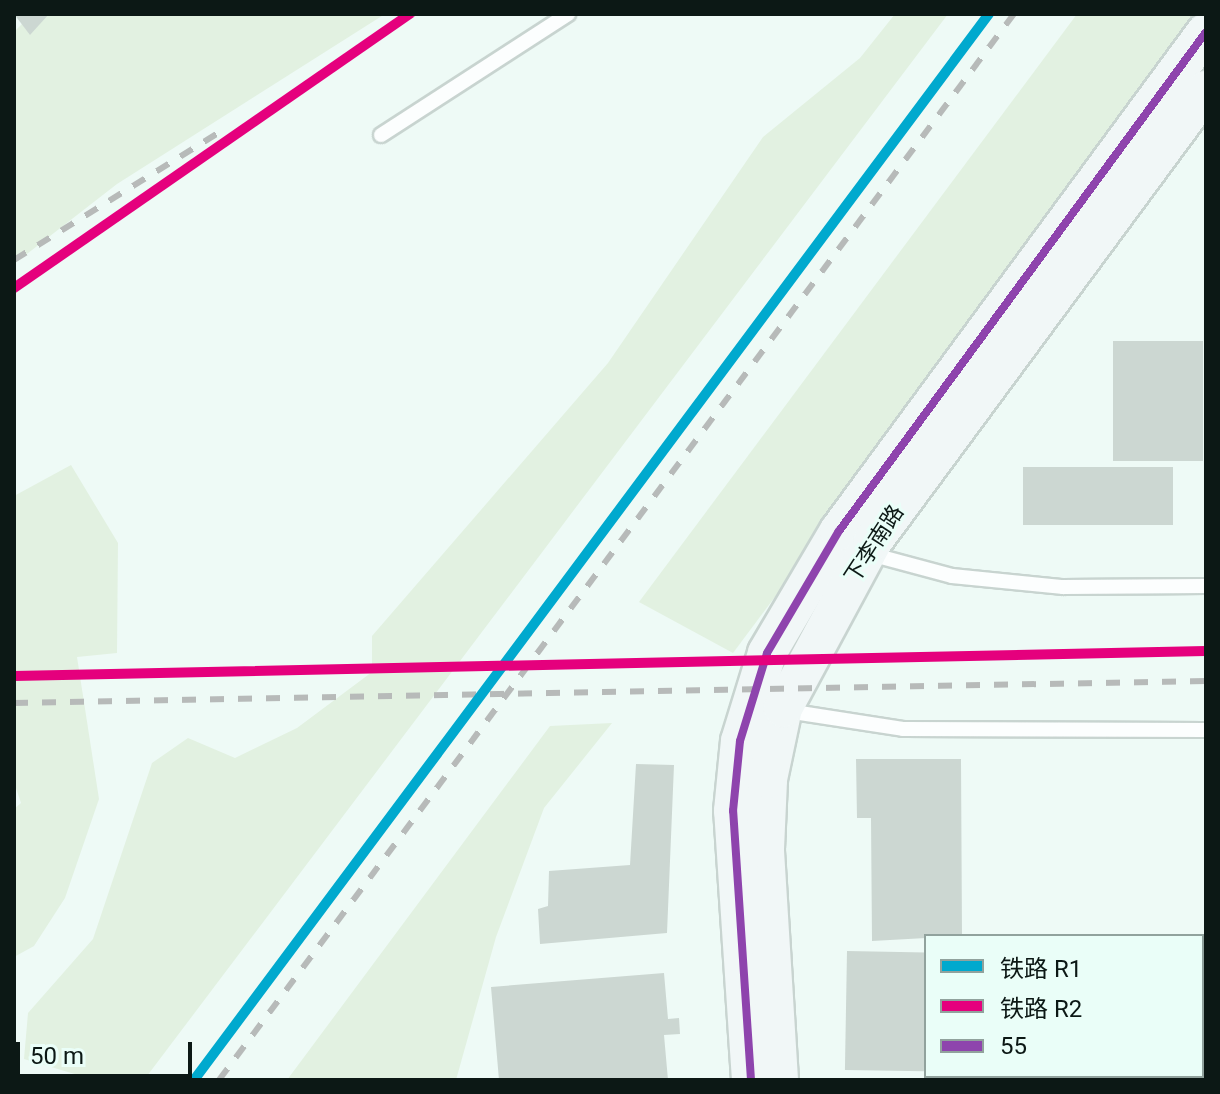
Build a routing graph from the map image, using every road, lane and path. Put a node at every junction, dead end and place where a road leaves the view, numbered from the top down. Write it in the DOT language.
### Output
graph roads {
  1 [pos="568,14"];
  2 [pos="1206,32"];
  3 [pos="1206,90"];
  4 [pos="381,135"];
  5 [pos="865,554"];
  6 [pos="1206,586"];
  7 [pos="774,640"];
  8 [pos="813,648"];
  9 [pos="778,708"];
  10 [pos="1206,730"];
  11 [pos="751,1080"];
  12 [pos="779,1080"];
  1 -- 4 [label="lane"];
  2 -- 7 [label="main road, 下李南路"];
  3 -- 5 [label="main road, 下李南路"];
  5 -- 6 [label="lane"];
  5 -- 8 [label="main road, 下李南路"];
  7 -- 8 [label="main road"];
  7 -- 9 [label="main road, 下李南路"];
  8 -- 9 [label="main road, 下李南路"];
  9 -- 10 [label="lane"];
  9 -- 11 [label="main road, 下李南路"];
  9 -- 12 [label="main road, 下李南路"];
}
